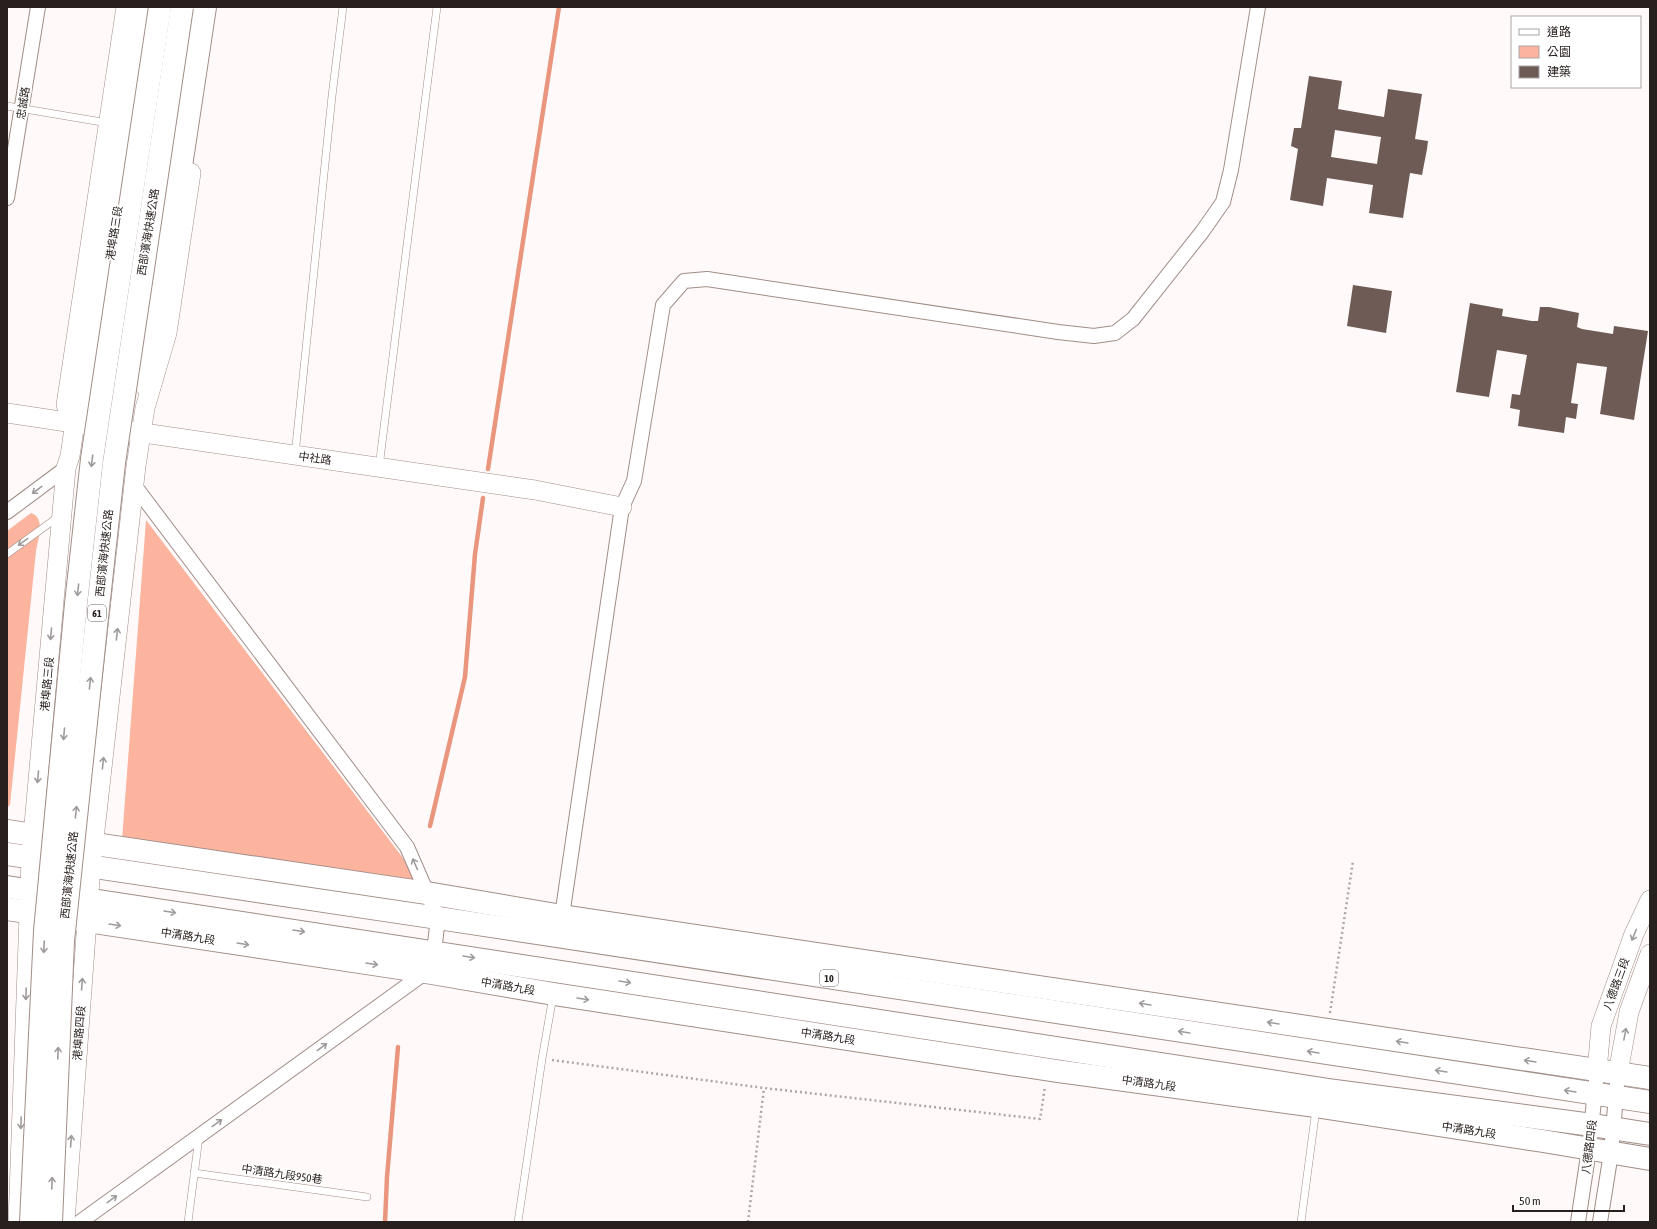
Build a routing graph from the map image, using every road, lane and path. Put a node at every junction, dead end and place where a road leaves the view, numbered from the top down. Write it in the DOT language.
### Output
graph roads {
  1 [pos="38,7"];
  2 [pos="126,7"];
  3 [pos="137,7"];
  4 [pos="148,7"];
  5 [pos="160,7"];
  6 [pos="182,7"];
  7 [pos="193,7"];
  8 [pos="205,7"];
  9 [pos="216,7"];
  10 [pos="343,7"];
  11 [pos="437,7"];
  12 [pos="1258,7"];
  13 [pos="7,106"];
  14 [pos="22,108"];
  15 [pos="108,123"];
  16 [pos="7,198"];
  17 [pos="156,332"];
  18 [pos="80,388"];
  19 [pos="145,408"];
  20 [pos="7,413"];
  21 [pos="75,424"];
  22 [pos="141,433"];
  23 [pos="295,455"];
  24 [pos="68,462"];
  25 [pos="379,468"];
  26 [pos="134,485"];
  27 [pos="622,507"];
  28 [pos="7,512"];
  29 [pos="62,514"];
  30 [pos="7,554"];
  31 [pos="7,831"];
  32 [pos="33,835"];
  33 [pos="95,844"];
  34 [pos="7,854"];
  35 [pos="31,858"];
  36 [pos="1353,862"];
  37 [pos="92,866"];
  38 [pos="7,887"];
  39 [pos="30,890"];
  40 [pos="427,893"];
  41 [pos="1650,900"];
  42 [pos="7,909"];
  43 [pos="88,910"];
  44 [pos="29,913"];
  45 [pos="562,916"];
  46 [pos="438,918"];
  47 [pos="434,952"];
  48 [pos="1650,954"];
  49 [pos="426,972"];
  50 [pos="554,994"];
  51 [pos="1328,1031"];
  52 [pos="542,1058"];
  53 [pos="1047,1069"];
  54 [pos="1607,1072"];
  55 [pos="1650,1078"];
  56 [pos="764,1088"];
  57 [pos="1594,1094"];
  58 [pos="1616,1097"];
  59 [pos="1650,1102"];
  60 [pos="1316,1106"];
  61 [pos="1592,1125"];
  62 [pos="1613,1128"];
  63 [pos="1650,1134"];
  64 [pos="199,1135"];
  65 [pos="1589,1149"];
  66 [pos="1611,1153"];
  67 [pos="1650,1159"];
  68 [pos="194,1173"];
  69 [pos="367,1197"];
  70 [pos="18,1222"];
  71 [pos="31,1222"];
  72 [pos="51,1222"];
  73 [pos="65,1222"];
  74 [pos="80,1222"];
  75 [pos="188,1222"];
  76 [pos="518,1222"];
  77 [pos="748,1222"];
  78 [pos="1301,1222"];
  79 [pos="1578,1222"];
  80 [pos="1600,1222"];
  1 -- 14 [label="street, 忠誠路"];
  2 -- 15 [label="street, 港埠路三段"];
  3 -- 18 [label="main road"];
  4 -- 21 [label="street, 港埠路三段"];
  5 -- 71 [label="main road, 西部濱海快速公路 / 61, one-way, bridge"];
  72 -- 6 [label="main road, 西部濱海快速公路 / 61, one-way, bridge"];
  7 -- 19 [label="street"];
  8 -- 17 [label="main road"];
  9 -- 19 [label="street"];
  10 -- 23 [label="lane"];
  11 -- 25 [label="lane"];
  12 -- 27 [label="street"];
  13 -- 14 [label="lane"];
  14 -- 15 [label="lane"];
  14 -- 16 [label="street, 忠誠路"];
  15 -- 21 [label="street, 港埠路三段"];
  17 -- 19 [label="street"];
  18 -- 21 [label="street, 港埠路三段"];
  19 -- 22 [label="street"];
  20 -- 21 [label="street, 中社路"];
  21 -- 22 [label="street, 中社路"];
  21 -- 24 [label="street, 港埠路三段"];
  22 -- 23 [label="street, 中社路"];
  22 -- 26 [label="street"];
  23 -- 25 [label="street, 中社路"];
  24 -- 28 [label="street, one-way"];
  24 -- 29 [label="street, 港埠路三段"];
  25 -- 27 [label="street, 中社路"];
  33 -- 26 [label="street, one-way"];
  40 -- 26 [label="street, one-way"];
  27 -- 45 [label="street"];
  29 -- 30 [label="lane, one-way"];
  29 -- 32 [label="street, 港埠路三段, one-way"];
  31 -- 32 [label="main road"];
  32 -- 33 [label="main road"];
  32 -- 35 [label="street, 港埠路三段"];
  33 -- 37 [label="street, 港埠路四段"];
  33 -- 40 [label="main road"];
  34 -- 35 [label="main road, 10"];
  35 -- 37 [label="main road, 10"];
  35 -- 39 [label="street, 港埠路三段"];
  36 -- 51 [label="path"];
  37 -- 43 [label="street, 港埠路四段"];
  37 -- 46 [label="main road, 10"];
  38 -- 39 [label="main road, 中清路九段"];
  39 -- 43 [label="main road, 中清路九段"];
  39 -- 44 [label="street, 港埠路三段"];
  40 -- 45 [label="main road"];
  40 -- 46 [label="street"];
  41 -- 54 [label="street, 八德路三段, one-way"];
  42 -- 44 [label="main road, 中清路九段"];
  43 -- 44 [label="main road, 中清路九段"];
  43 -- 47 [label="main road, 中清路九段, one-way"];
  43 -- 49 [label="main road, 中清路九段, one-way"];
  73 -- 43 [label="street, 港埠路四段, one-way"];
  44 -- 70 [label="street, one-way"];
  51 -- 45 [label="main road, one-way"];
  46 -- 47 [label="street"];
  57 -- 46 [label="main road, 10, one-way"];
  47 -- 49 [label="street"];
  47 -- 61 [label="main road, 中清路九段, one-way"];
  54 -- 48 [label="street, 八德路三段, one-way"];
  49 -- 50 [label="main road, 中清路九段"];
  64 -- 49 [label="street, one-way"];
  50 -- 52 [label="lane"];
  50 -- 53 [label="main road, 中清路九段, one-way"];
  54 -- 51 [label="main road, one-way"];
  52 -- 56 [label="path"];
  52 -- 76 [label="lane"];
  53 -- 56 [label="path"];
  53 -- 60 [label="main road, 中清路九段"];
  54 -- 55 [label="main road"];
  54 -- 57 [label="street, 八德路四段"];
  54 -- 58 [label="street, 八德路四段"];
  56 -- 77 [label="path"];
  57 -- 58 [label="main road, 10"];
  57 -- 61 [label="street, 八德路四段"];
  58 -- 59 [label="main road, 10"];
  58 -- 62 [label="street, 八德路四段"];
  60 -- 65 [label="main road, 中清路九段"];
  60 -- 78 [label="lane"];
  61 -- 62 [label="main road, 中清路九段"];
  61 -- 65 [label="street, 八德路四段"];
  62 -- 63 [label="main road, 中清路九段"];
  62 -- 66 [label="street, 八德路四段"];
  64 -- 68 [label="lane"];
  74 -- 64 [label="street, one-way"];
  65 -- 66 [label="main road, 中清路九段"];
  65 -- 79 [label="street, 八德路四段"];
  66 -- 67 [label="main road, 中清路九段"];
  66 -- 80 [label="street, 八德路四段"];
  68 -- 69 [label="lane, 中清路九段950巷"];
  68 -- 75 [label="lane"];
}
